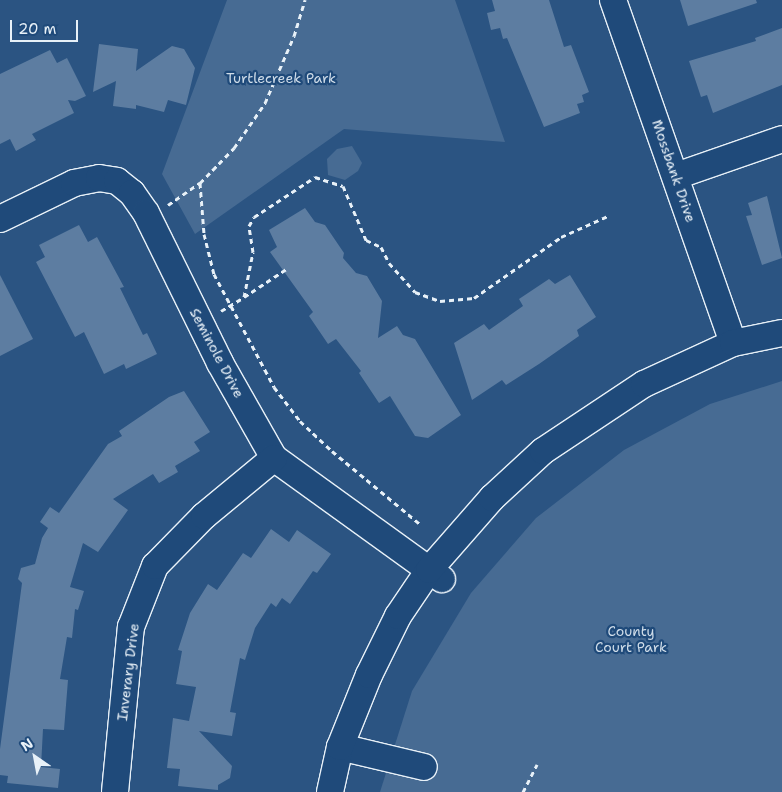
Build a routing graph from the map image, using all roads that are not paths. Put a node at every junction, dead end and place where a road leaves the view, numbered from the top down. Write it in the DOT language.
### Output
graph roads {
  1 [pos="613,0"];
  2 [pos="782,139"];
  3 [pos="676,176"];
  4 [pos="0,219"];
  5 [pos="782,333"];
  6 [pos="733,343"];
  7 [pos="274,458"];
  8 [pos="436,575"];
  9 [pos="340,747"];
  10 [pos="424,767"];
  11 [pos="115,792"];
  12 [pos="330,792"];
  1 -- 3 [label="street, Mossbank Drive"];
  2 -- 3 [label="street"];
  3 -- 6 [label="street, Mossbank Drive"];
  4 -- 7 [label="street, Seminole Drive"];
  5 -- 6 [label="street"];
  6 -- 8 [label="street"];
  7 -- 8 [label="street, Seminole Drive"];
  7 -- 11 [label="street, Inverary Drive"];
  8 -- 9 [label="street"];
  9 -- 10 [label="street"];
  9 -- 12 [label="street"];
}
